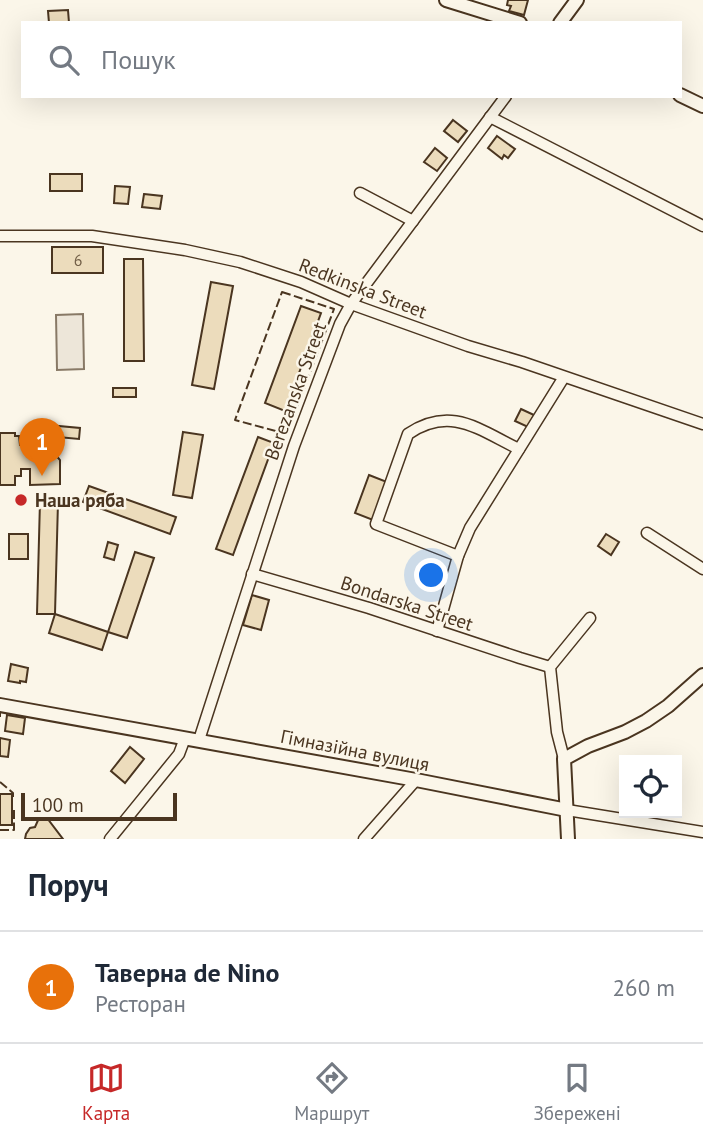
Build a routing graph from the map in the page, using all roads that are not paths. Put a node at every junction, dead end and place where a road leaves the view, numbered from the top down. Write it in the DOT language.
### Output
graph roads {
  1 [pos="446,0"];
  2 [pos="577,0"];
  3 [pos="514,21"];
  4 [pos="561,21"];
  5 [pos="682,96"];
  6 [pos="504,98"];
  7 [pos="703,106"];
  8 [pos="490,117"];
  9 [pos="360,193"];
  10 [pos="413,221"];
  11 [pos="703,226"];
  12 [pos="0,236"];
  13 [pos="351,304"];
  14 [pos="564,377"];
  15 [pos="703,424"];
  16 [pos="519,449"];
  17 [pos="647,533"];
  18 [pos="458,556"];
  19 [pos="703,569"];
  20 [pos="252,574"];
  21 [pos="590,618"];
  22 [pos="437,631"];
  23 [pos="550,667"];
  24 [pos="703,675"];
  25 [pos="0,705"];
  26 [pos="185,738"];
  27 [pos="199,740"];
  28 [pos="564,760"];
  29 [pos="416,780"];
  30 [pos="567,810"];
  31 [pos="703,832"];
  32 [pos="116,837"];
  33 [pos="364,839"];
  34 [pos="568,839"];
  1 -- 3 [label="street"];
  2 -- 4 [label="street"];
  5 -- 7 [label="street"];
  6 -- 8 [label="street, Berezanska Street"];
  8 -- 10 [label="street, Berezanska Street"];
  8 -- 11 [label="street"];
  9 -- 10 [label="street"];
  10 -- 13 [label="street, Berezanska Street"];
  12 -- 13 [label="street, Redkinska Street"];
  13 -- 14 [label="street, Redkinska Street"];
  13 -- 20 [label="street, Berezanska Street"];
  14 -- 15 [label="street, Redkinska Street"];
  14 -- 16 [label="street"];
  16 -- 18 [label="street"];
  16 -- 18 [label="street"];
  17 -- 19 [label="street"];
  18 -- 22 [label="street"];
  20 -- 22 [label="street, Bondarska Street"];
  20 -- 27 [label="street, Berezanska Street"];
  21 -- 23 [label="street"];
  22 -- 23 [label="street, Bondarska Street"];
  23 -- 28 [label="street"];
  24 -- 28 [label="street"];
  25 -- 26 [label="street, Гімназійна вулиця"];
  26 -- 27 [label="street, Гімназійна вулиця"];
  26 -- 32 [label="street"];
  27 -- 29 [label="street, Гімназійна вулиця"];
  28 -- 30 [label="street"];
  29 -- 30 [label="street, Гімназійна вулиця"];
  29 -- 33 [label="street"];
  30 -- 31 [label="street, Гімназійна вулиця"];
  30 -- 34 [label="street"];
}
